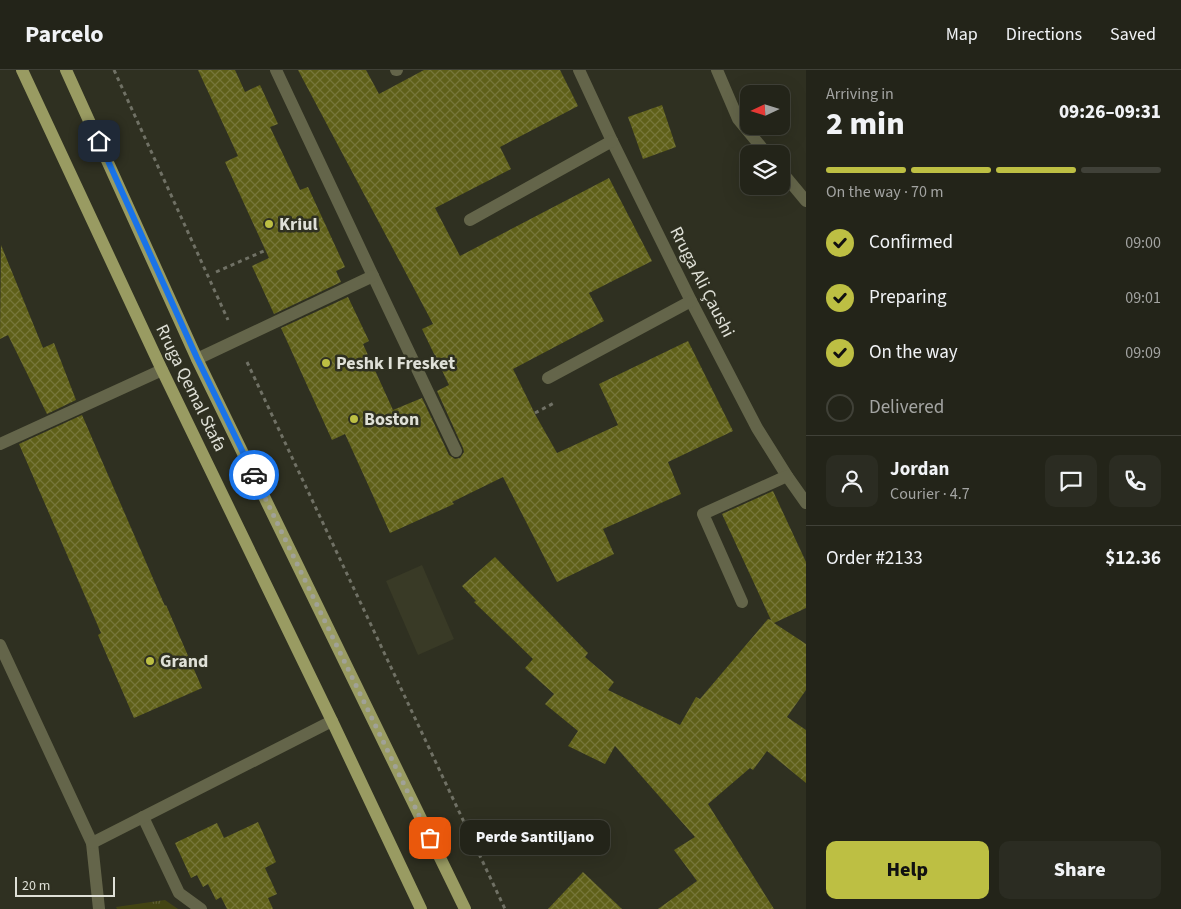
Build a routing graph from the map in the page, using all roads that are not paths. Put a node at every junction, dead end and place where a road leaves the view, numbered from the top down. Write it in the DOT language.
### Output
graph roads {
  1 [pos="22,70"];
  2 [pos="66,70"];
  3 [pos="276,70"];
  4 [pos="579,70"];
  5 [pos="718,70"];
  6 [pos="612,141"];
  7 [pos="760,145"];
  8 [pos="790,182"];
  9 [pos="806,201"];
  10 [pos="470,220"];
  11 [pos="372,276"];
  12 [pos="691,301"];
  13 [pos="197,358"];
  14 [pos="162,370"];
  15 [pos="548,378"];
  16 [pos="0,444"];
  17 [pos="456,451"];
  18 [pos="787,476"];
  19 [pos="806,503"];
  20 [pos="742,602"];
  21 [pos="0,645"];
  22 [pos="332,721"];
  23 [pos="144,817"];
  24 [pos="92,843"];
  25 [pos="100,909"];
  26 [pos="201,909"];
  27 [pos="421,909"];
  28 [pos="465,909"];
  1 -- 14 [label="main road, Rruga Qemal Stafa"];
  2 -- 13 [label="main road, Rruga Qemal Stafa"];
  3 -- 11 [label="street"];
  4 -- 6 [label="street, Rruga Ali Çaushi"];
  5 -- 7 [label="street"];
  6 -- 10 [label="street"];
  6 -- 12 [label="street, Rruga Ali Çaushi"];
  8 -- 9 [label="street"];
  11 -- 13 [label="street"];
  11 -- 17 [label="street"];
  12 -- 15 [label="street"];
  12 -- 18 [label="street, Rruga Ali Çaushi"];
  13 -- 28 [label="main road, Rruga Qemal Stafa"];
  14 -- 16 [label="street"];
  14 -- 22 [label="main road, Rruga Qemal Stafa"];
  18 -- 19 [label="street, Rruga Ali Çaushi"];
  18 -- 20 [label="street"];
  21 -- 24 [label="street"];
  22 -- 23 [label="street"];
  22 -- 27 [label="main road, Rruga Qemal Stafa"];
  23 -- 24 [label="street"];
  23 -- 26 [label="street"];
  24 -- 25 [label="street"];
}
